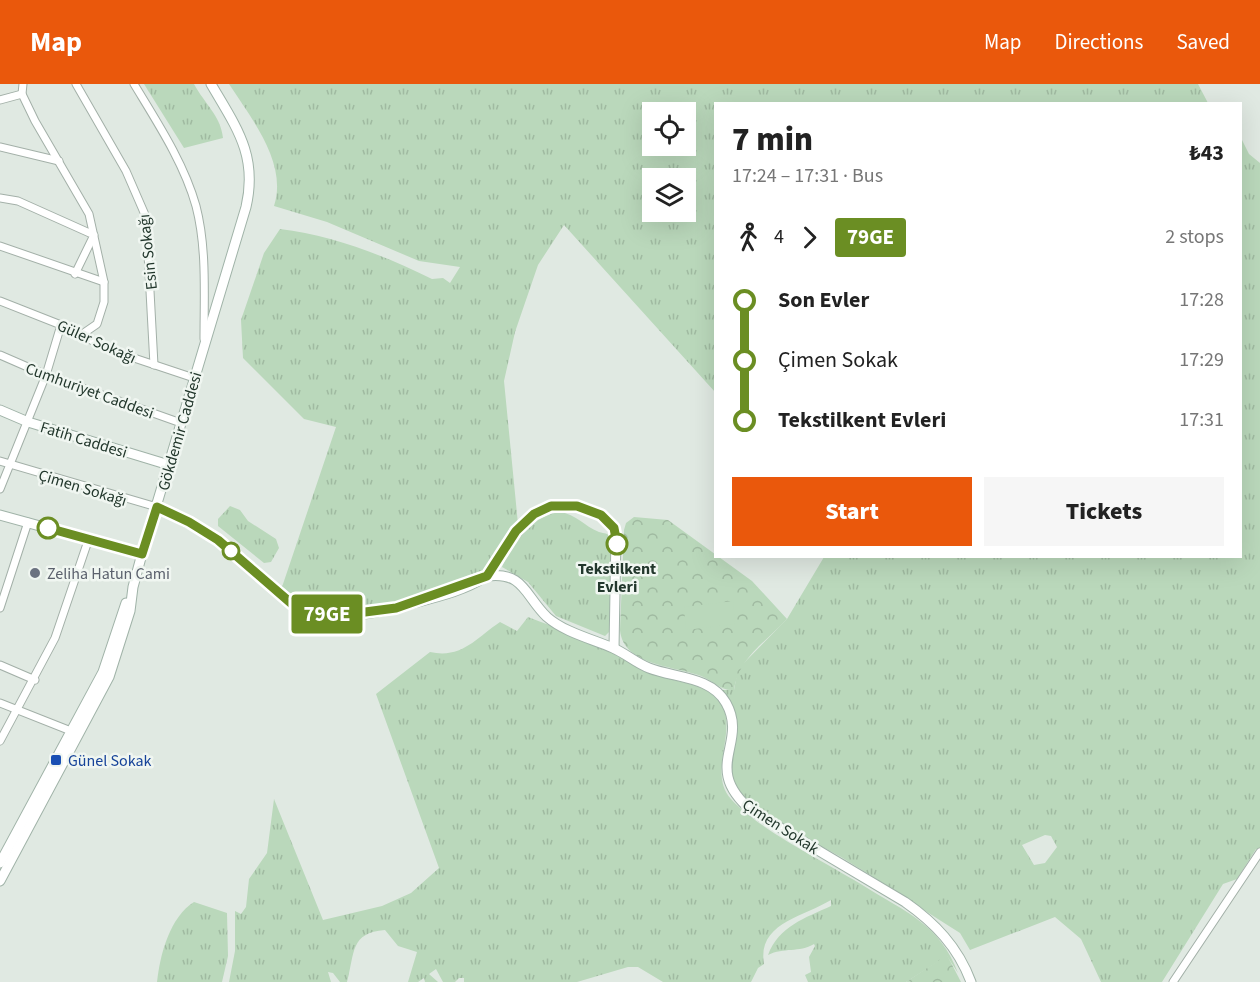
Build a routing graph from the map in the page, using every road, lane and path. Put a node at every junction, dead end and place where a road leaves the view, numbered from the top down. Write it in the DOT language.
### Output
graph roads {
  1 [pos="23,84"];
  2 [pos="76,84"];
  3 [pos="134,84"];
  4 [pos="211,84"];
  5 [pos="22,94"];
  6 [pos="0,100"];
  7 [pos="0,147"];
  8 [pos="59,161"];
  9 [pos="0,198"];
  10 [pos="94,236"];
  11 [pos="0,246"];
  12 [pos="75,274"];
  13 [pos="104,282"];
  14 [pos="0,301"];
  15 [pos="61,325"];
  16 [pos="81,335"];
  17 [pos="204,343"];
  18 [pos="0,355"];
  19 [pos="154,365"];
  20 [pos="46,375"];
  21 [pos="194,378"];
  22 [pos="0,410"];
  23 [pos="28,422"];
  24 [pos="181,423"];
  25 [pos="0,461"];
  26 [pos="8,464"];
  27 [pos="169,465"];
  28 [pos="0,489"];
  29 [pos="157,507"];
  30 [pos="0,515"];
  31 [pos="28,522"];
  32 [pos="88,541"];
  33 [pos="142,554"];
  34 [pos="487,576"];
  35 [pos="4,588"];
  36 [pos="0,608"];
  37 [pos="614,648"];
  38 [pos="0,665"];
  39 [pos="35,680"];
  40 [pos="0,703"];
  41 [pos="16,710"];
  42 [pos="74,732"];
  43 [pos="0,741"];
  44 [pos="1260,852"];
  45 [pos="0,863"];
  46 [pos="0,881"];
  47 [pos="971,982"];
  48 [pos="1173,982"];
  1 -- 5 [label="street"];
  2 -- 19 [label="street, Esin Sokağı"];
  3 -- 17 [label="street, Gökdemir Caddesi"];
  4 -- 17 [label="main road, Gökdemir Caddesi"];
  5 -- 6 [label="street"];
  5 -- 8 [label="street"];
  7 -- 8 [label="street"];
  8 -- 10 [label="street"];
  9 -- 10 [label="street"];
  10 -- 12 [label="street"];
  10 -- 13 [label="street"];
  11 -- 12 [label="street"];
  12 -- 13 [label="street"];
  13 -- 16 [label="street"];
  14 -- 15 [label="street, Güler Sokağı"];
  15 -- 16 [label="street, Güler Sokağı"];
  15 -- 20 [label="street"];
  16 -- 19 [label="street, Güler Sokağı"];
  17 -- 21 [label="main road, Gökdemir Caddesi"];
  18 -- 20 [label="street, Cumhuriyet Caddesi"];
  19 -- 21 [label="street, Güler Sokağı"];
  20 -- 23 [label="street"];
  20 -- 24 [label="street, Cumhuriyet Caddesi"];
  21 -- 24 [label="main road, Gökdemir Caddesi"];
  22 -- 23 [label="main road, Fatih Caddesi"];
  23 -- 26 [label="street"];
  23 -- 27 [label="main road, Fatih Caddesi"];
  24 -- 27 [label="main road, Gökdemir Caddesi"];
  25 -- 26 [label="street, Çimen Sokağı"];
  26 -- 28 [label="street"];
  26 -- 29 [label="street, Çimen Sokağı"];
  27 -- 29 [label="main road, Gökdemir Caddesi"];
  29 -- 33 [label="main road, Gökdemir Caddesi"];
  29 -- 34 [label="main road, Çimen Sokağı"];
  30 -- 31 [label="main road"];
  31 -- 32 [label="main road"];
  31 -- 35 [label="street"];
  32 -- 33 [label="main road"];
  32 -- 39 [label="street"];
  33 -- 42 [label="main road, Gökdemir Caddesi"];
  34 -- 37 [label="main road, Çimen Sokak"];
  34 -- 37 [label="main road"];
  35 -- 36 [label="street"];
  37 -- 47 [label="main road, Çimen Sokak"];
  38 -- 39 [label="street"];
  39 -- 41 [label="street"];
  40 -- 41 [label="street"];
  41 -- 42 [label="street"];
  41 -- 43 [label="street"];
  42 -- 45 [label="main road"];
  42 -- 46 [label="main road, Gökdemir Caddesi"];
  44 -- 48 [label="street"];
}
